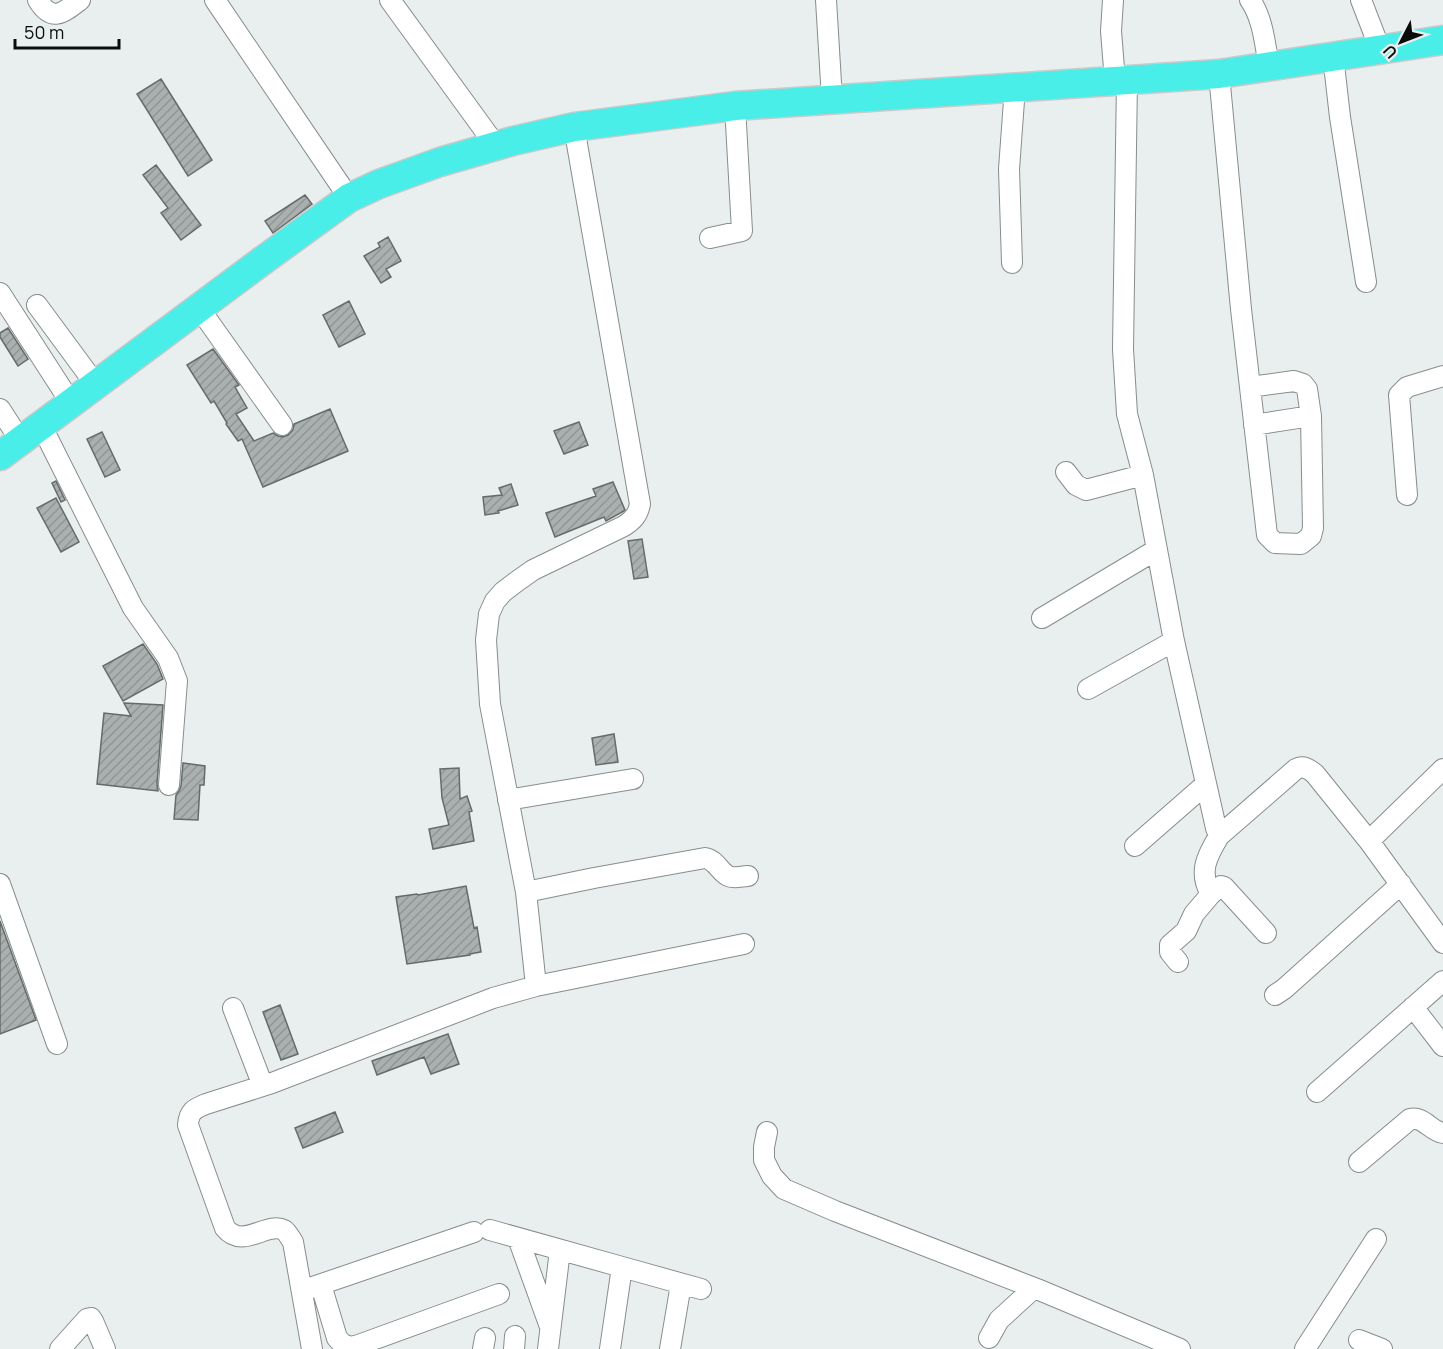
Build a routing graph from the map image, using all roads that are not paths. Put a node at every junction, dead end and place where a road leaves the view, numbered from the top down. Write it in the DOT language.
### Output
graph roads {
  1 [pos="38,0"];
  2 [pos="80,0"];
  3 [pos="215,0"];
  4 [pos="229,0"];
  5 [pos="390,0"];
  6 [pos="826,0"];
  7 [pos="1113,0"];
  8 [pos="1251,0"];
  9 [pos="1361,0"];
  10 [pos="248,40"];
  11 [pos="1443,40"];
  12 [pos="1380,49"];
  13 [pos="1333,57"];
  14 [pos="1269,66"];
  15 [pos="1219,74"];
  16 [pos="1121,81"];
  17 [pos="1015,87"];
  18 [pos="832,99"];
  19 [pos="735,106"];
  20 [pos="574,127"];
  21 [pos="496,146"];
  22 [pos="353,196"];
  23 [pos="710,238"];
  24 [pos="1012,263"];
  25 [pos="1366,282"];
  26 [pos="0,293"];
  27 [pos="37,305"];
  28 [pos="199,308"];
  29 [pos="1443,376"];
  30 [pos="96,384"];
  31 [pos="1250,387"];
  32 [pos="71,403"];
  33 [pos="0,409"];
  34 [pos="1311,416"];
  35 [pos="282,425"];
  36 [pos="1254,425"];
  37 [pos="20,440"];
  38 [pos="1066,472"];
  39 [pos="1143,475"];
  40 [pos="1407,495"];
  41 [pos="1156,550"];
  42 [pos="1042,618"];
  43 [pos="1174,641"];
  44 [pos="1088,689"];
  45 [pos="1443,769"];
  46 [pos="633,779"];
  47 [pos="1206,784"];
  48 [pos="169,785"];
  49 [pos="508,800"];
  50 [pos="1219,836"];
  51 [pos="1369,841"];
  52 [pos="1135,846"];
  53 [pos="748,876"];
  54 [pos="0,884"];
  55 [pos="1401,884"];
  56 [pos="526,892"];
  57 [pos="1211,894"];
  58 [pos="1266,933"];
  59 [pos="1443,943"];
  60 [pos="744,944"];
  61 [pos="1178,962"];
  62 [pos="1443,981"];
  63 [pos="536,986"];
  64 [pos="1275,995"];
  65 [pos="1413,1007"];
  66 [pos="233,1008"];
  67 [pos="57,1044"];
  68 [pos="1443,1046"];
  69 [pos="263,1086"];
  70 [pos="1317,1092"];
  71 [pos="767,1132"];
  72 [pos="1443,1133"];
  73 [pos="1359,1162"];
  74 [pos="518,1238"];
  75 [pos="1376,1239"];
  76 [pos="560,1250"];
  77 [pos="622,1267"];
  78 [pos="681,1284"];
  79 [pos="321,1285"];
  80 [pos="1034,1288"];
  81 [pos="701,1289"];
  82 [pos="302,1291"];
  83 [pos="499,1294"];
  84 [pos="550,1327"];
  85 [pos="989,1338"];
  86 [pos="1359,1340"];
  87 [pos="60,1349"];
  88 [pos="105,1349"];
  89 [pos="312,1349"];
  90 [pos="548,1349"];
  91 [pos="610,1349"];
  92 [pos="670,1349"];
  93 [pos="1180,1349"];
  94 [pos="1305,1349"];
  95 [pos="1382,1349"];
  1 -- 2 [label="street"];
  3 -- 10 [label="street"];
  4 -- 10 [label="street"];
  5 -- 21 [label="street"];
  6 -- 18 [label="street"];
  7 -- 16 [label="street"];
  8 -- 14 [label="street"];
  9 -- 12 [label="street"];
  10 -- 22 [label="street"];
  11 -- 12 [label="highway"];
  12 -- 13 [label="highway"];
  13 -- 14 [label="highway"];
  13 -- 25 [label="street"];
  14 -- 15 [label="highway"];
  15 -- 16 [label="highway"];
  15 -- 31 [label="street"];
  16 -- 17 [label="highway"];
  16 -- 39 [label="street"];
  17 -- 18 [label="highway"];
  17 -- 24 [label="street"];
  18 -- 19 [label="highway"];
  19 -- 20 [label="highway"];
  19 -- 23 [label="street"];
  20 -- 21 [label="highway"];
  20 -- 49 [label="street"];
  21 -- 22 [label="highway"];
  22 -- 28 [label="highway"];
  26 -- 32 [label="street"];
  27 -- 30 [label="street"];
  28 -- 30 [label="highway"];
  28 -- 35 [label="street"];
  29 -- 40 [label="street"];
  30 -- 32 [label="highway"];
  31 -- 34 [label="street"];
  31 -- 36 [label="street"];
  32 -- 37 [label="highway"];
  33 -- 37 [label="street"];
  34 -- 36 [label="street"];
  34 -- 36 [label="street"];
  37 -- 48 [label="street"];
  38 -- 39 [label="street"];
  39 -- 41 [label="street"];
  41 -- 42 [label="street"];
  41 -- 43 [label="street"];
  43 -- 44 [label="street"];
  43 -- 47 [label="street"];
  45 -- 51 [label="street"];
  46 -- 49 [label="street"];
  47 -- 50 [label="street"];
  47 -- 52 [label="street"];
  49 -- 56 [label="street"];
  50 -- 51 [label="street"];
  50 -- 57 [label="street"];
  51 -- 55 [label="street"];
  53 -- 56 [label="street"];
  54 -- 67 [label="street"];
  55 -- 59 [label="street"];
  55 -- 64 [label="street"];
  56 -- 63 [label="street"];
  57 -- 58 [label="street"];
  57 -- 61 [label="street"];
  60 -- 63 [label="street"];
  62 -- 65 [label="street"];
  63 -- 69 [label="street"];
  65 -- 68 [label="street"];
  65 -- 70 [label="street"];
  66 -- 69 [label="street"];
  69 -- 82 [label="street"];
  71 -- 80 [label="street"];
  72 -- 73 [label="street"];
  74 -- 76 [label="street"];
  74 -- 79 [label="street"];
  74 -- 84 [label="street"];
  75 -- 94 [label="street"];
  76 -- 77 [label="street"];
  76 -- 84 [label="street"];
  77 -- 78 [label="street"];
  77 -- 91 [label="street"];
  78 -- 81 [label="street"];
  78 -- 92 [label="street"];
  79 -- 82 [label="street"];
  79 -- 83 [label="street"];
  80 -- 85 [label="street"];
  80 -- 93 [label="street"];
  82 -- 89 [label="street"];
  84 -- 90 [label="street"];
  86 -- 95 [label="street"];
  87 -- 88 [label="street"];
}
